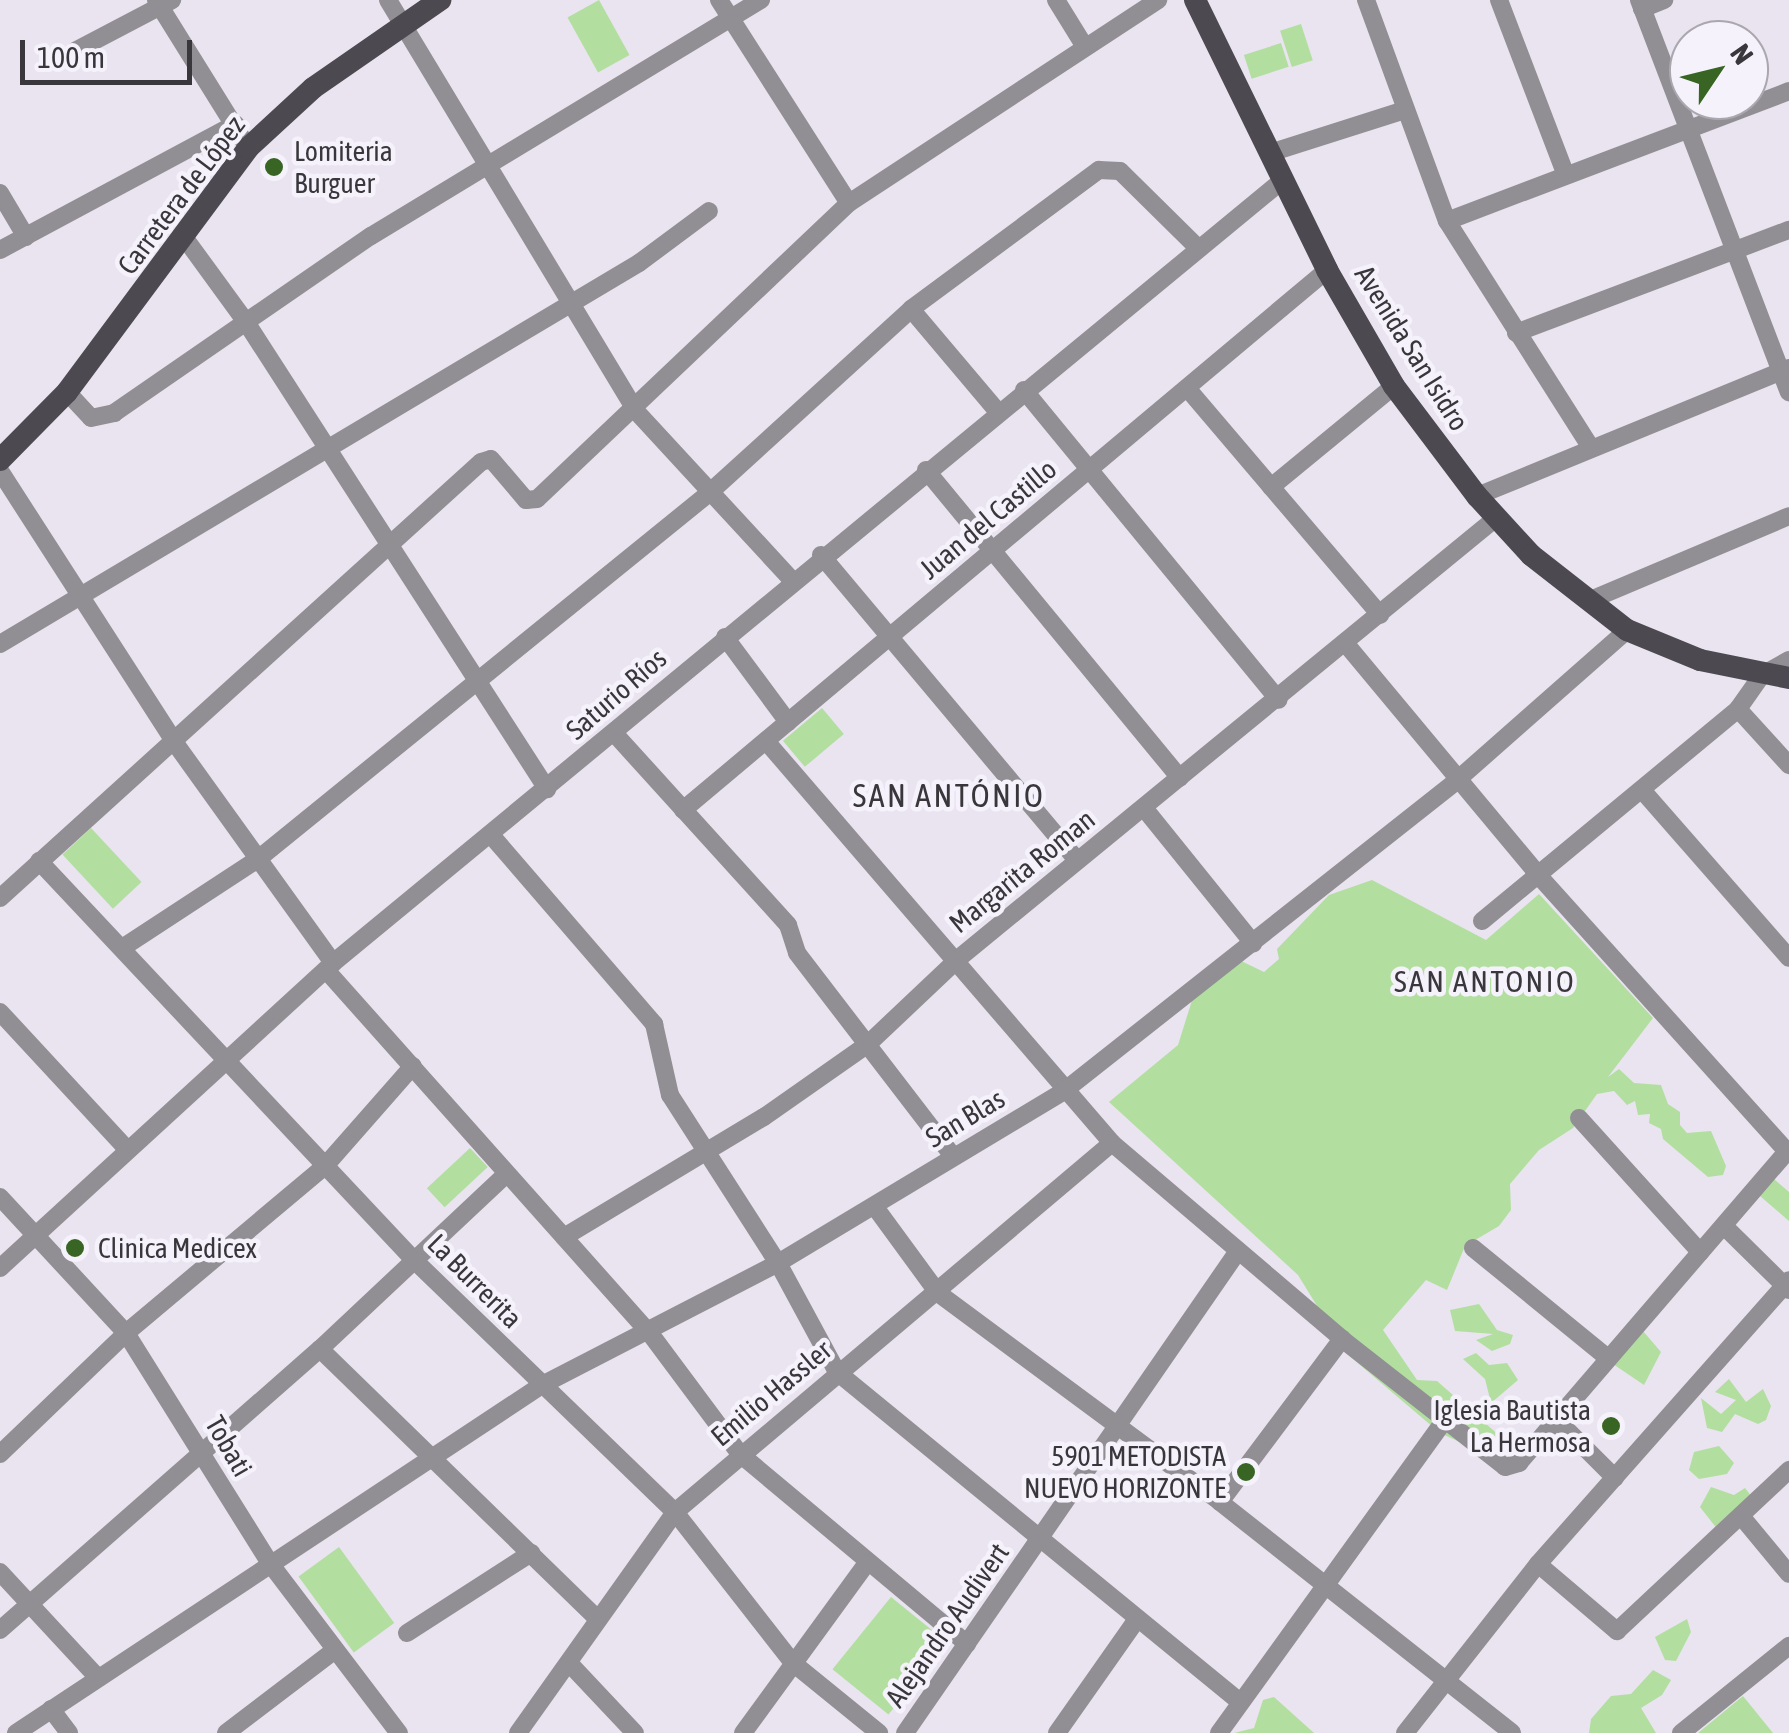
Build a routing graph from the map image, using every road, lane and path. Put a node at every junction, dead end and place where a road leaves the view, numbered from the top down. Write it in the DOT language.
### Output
graph roads {
  1 [pos="388,0"];
  2 [pos="440,0"];
  3 [pos="720,0"];
  4 [pos="761,0"];
  5 [pos="1056,0"];
  6 [pos="1158,0"];
  7 [pos="1195,0"];
  8 [pos="1366,0"];
  9 [pos="1499,0"];
  10 [pos="1664,0"];
  11 [pos="163,2"];
  12 [pos="1641,4"];
  13 [pos="731,19"];
  14 [pos="404,22"];
  15 [pos="1085,47"];
  16 [pos="73,52"];
  17 [pos="1789,91"];
  18 [pos="1405,110"];
  19 [pos="234,124"];
  20 [pos="1688,129"];
  21 [pos="248,148"];
  22 [pos="1270,153"];
  23 [pos="486,162"];
  24 [pos="1566,175"];
  25 [pos="1283,180"];
  26 [pos="0,192"];
  27 [pos="849,203"];
  28 [pos="708,211"];
  29 [pos="1447,222"];
  30 [pos="1789,230"];
  31 [pos="26,237"];
  32 [pos="184,237"];
  33 [pos="1198,248"];
  34 [pos="0,250"];
  35 [pos="1735,251"];
  36 [pos="1328,270"];
  37 [pos="571,304"];
  38 [pos="911,309"];
  39 [pos="246,322"];
  40 [pos="1516,333"];
  41 [pos="1785,370"];
  42 [pos="1394,386"];
  43 [pos="1186,388"];
  44 [pos="1024,390"];
  45 [pos="68,392"];
  46 [pos="1789,392"];
  47 [pos="635,410"];
  48 [pos="998,412"];
  49 [pos="1590,446"];
  50 [pos="324,449"];
  51 [pos="0,460"];
  52 [pos="926,470"];
  53 [pos="1089,470"];
  54 [pos="0,471"];
  55 [pos="1271,486"];
  56 [pos="708,494"];
  57 [pos="1477,496"];
  58 [pos="1789,516"];
  59 [pos="1496,518"];
  60 [pos="392,548"];
  61 [pos="990,552"];
  62 [pos="821,555"];
  63 [pos="793,581"];
  64 [pos="78,594"];
  65 [pos="1588,600"];
  66 [pos="1380,615"];
  67 [pos="1627,630"];
  68 [pos="890,636"];
  69 [pos="726,637"];
  70 [pos="0,644"];
  71 [pos="1346,644"];
  72 [pos="1789,660"];
  73 [pos="1762,675"];
  74 [pos="1789,678"];
  75 [pos="479,682"];
  76 [pos="1279,700"];
  77 [pos="1738,708"];
  78 [pos="788,722"];
  79 [pos="614,733"];
  80 [pos="766,741"];
  81 [pos="175,743"];
  82 [pos="1789,765"];
  83 [pos="1180,778"];
  84 [pos="1456,780"];
  85 [pos="546,789"];
  86 [pos="1642,790"];
  87 [pos="1144,808"];
  88 [pos="683,810"];
  89 [pos="491,835"];
  90 [pos="258,859"];
  91 [pos="1077,860"];
  92 [pos="38,861"];
  93 [pos="1539,876"];
  94 [pos="0,898"];
  95 [pos="1482,921"];
  96 [pos="1253,943"];
  97 [pos="122,948"];
  98 [pos="959,958"];
  99 [pos="1789,958"];
  100 [pos="329,967"];
  101 [pos="0,1012"];
  102 [pos="868,1045"];
  103 [pos="226,1058"];
  104 [pos="412,1066"];
  105 [pos="1064,1091"];
  106 [pos="1579,1118"];
  107 [pos="1112,1142"];
  108 [pos="126,1148"];
  109 [pos="1788,1150"];
  110 [pos="704,1152"];
  111 [pos="953,1156"];
  112 [pos="324,1166"];
  113 [pos="505,1174"];
  114 [pos="0,1197"];
  115 [pos="875,1207"];
  116 [pos="1724,1226"];
  117 [pos="36,1235"];
  118 [pos="564,1238"];
  119 [pos="1473,1248"];
  120 [pos="1238,1251"];
  121 [pos="1700,1252"];
  122 [pos="414,1260"];
  123 [pos="778,1263"];
  124 [pos="0,1268"];
  125 [pos="1787,1285"];
  126 [pos="938,1292"];
  127 [pos="648,1332"];
  128 [pos="126,1333"];
  129 [pos="1342,1339"];
  130 [pos="320,1349"];
  131 [pos="1608,1358"];
  132 [pos="837,1372"];
  133 [pos="542,1385"];
  134 [pos="1557,1420"];
  135 [pos="1444,1421"];
  136 [pos="1119,1428"];
  137 [pos="203,1452"];
  138 [pos="0,1454"];
  139 [pos="740,1454"];
  140 [pos="436,1459"];
  141 [pos="1789,1470"];
  142 [pos="1615,1478"];
  143 [pos="1220,1502"];
  144 [pos="676,1512"];
  145 [pos="1741,1516"];
  146 [pos="1041,1539"];
  147 [pos="531,1553"];
  148 [pos="269,1562"];
  149 [pos="867,1563"];
  150 [pos="1538,1564"];
  151 [pos="0,1572"];
  152 [pos="1789,1574"];
  153 [pos="1327,1584"];
  154 [pos="30,1604"];
  155 [pos="597,1618"];
  156 [pos="1138,1618"];
  157 [pos="0,1630"];
  158 [pos="407,1633"];
  159 [pos="967,1644"];
  160 [pos="1789,1646"];
  161 [pos="335,1650"];
  162 [pos="568,1663"];
  163 [pos="793,1663"];
  164 [pos="98,1678"];
  165 [pos="1446,1680"];
  166 [pos="1240,1702"];
  167 [pos="51,1709"];
  168 [pos="0,1726"];
  169 [pos="15,1733"];
  170 [pos="70,1733"];
  171 [pos="226,1733"];
  172 [pos="399,1733"];
  173 [pos="518,1733"];
  174 [pos="636,1733"];
  175 [pos="743,1733"];
  176 [pos="880,1733"];
  177 [pos="904,1733"];
  178 [pos="1057,1733"];
  179 [pos="1219,1733"];
  180 [pos="1405,1733"];
  181 [pos="1512,1733"];
  182 [pos="1681,1733"];
  1 -- 14 [label="street"];
  2 -- 14 [label="main road, Carretera de López"];
  3 -- 13 [label="street"];
  4 -- 13 [label="street"];
  5 -- 15 [label="street"];
  6 -- 15 [label="street"];
  7 -- 22 [label="main road, Avenida San Isidro"];
  8 -- 18 [label="street"];
  9 -- 24 [label="street"];
  10 -- 12 [label="street"];
  11 -- 16 [label="street"];
  11 -- 19 [label="street"];
  12 -- 20 [label="street"];
  13 -- 23 [label="street"];
  13 -- 27 [label="street"];
  14 -- 21 [label="main road, Carretera de López"];
  14 -- 23 [label="street"];
  15 -- 27 [label="street"];
  17 -- 20 [label="street"];
  18 -- 22 [label="street"];
  18 -- 29 [label="street"];
  19 -- 21 [label="street"];
  19 -- 31 [label="street"];
  20 -- 24 [label="street"];
  20 -- 35 [label="street"];
  21 -- 32 [label="main road, Carretera de López"];
  22 -- 25 [label="main road, Avenida San Isidro"];
  23 -- 37 [label="street"];
  23 -- 39 [label="street"];
  24 -- 29 [label="street"];
  25 -- 33 [label="street, Saturio Ríos"];
  25 -- 36 [label="main road, Avenida San Isidro"];
  26 -- 31 [label="street"];
  27 -- 47 [label="street"];
  28 -- 37 [label="street"];
  29 -- 40 [label="street"];
  30 -- 35 [label="street"];
  31 -- 34 [label="street"];
  32 -- 39 [label="street"];
  32 -- 45 [label="main road, Carretera de López"];
  33 -- 38 [label="street"];
  33 -- 44 [label="street, Saturio Ríos"];
  35 -- 40 [label="street"];
  35 -- 41 [label="street"];
  36 -- 42 [label="main road, Avenida San Isidro"];
  36 -- 43 [label="street, Juan del Castillo"];
  37 -- 47 [label="street"];
  37 -- 50 [label="street"];
  38 -- 48 [label="street"];
  38 -- 56 [label="street"];
  39 -- 45 [label="street"];
  39 -- 50 [label="street"];
  40 -- 49 [label="street"];
  41 -- 46 [label="street"];
  41 -- 49 [label="street"];
  42 -- 55 [label="street"];
  42 -- 57 [label="main road, Avenida San Isidro"];
  43 -- 53 [label="street, Juan del Castillo"];
  43 -- 55 [label="street"];
  44 -- 48 [label="street, Saturio Ríos"];
  44 -- 53 [label="street"];
  45 -- 51 [label="main road, Carretera de López"];
  47 -- 56 [label="street"];
  47 -- 60 [label="street"];
  48 -- 52 [label="street, Saturio Ríos"];
  49 -- 57 [label="street"];
  50 -- 60 [label="street"];
  50 -- 64 [label="street"];
  52 -- 61 [label="street"];
  52 -- 62 [label="street, Saturio Ríos"];
  53 -- 61 [label="street, Juan del Castillo"];
  53 -- 76 [label="street"];
  54 -- 64 [label="street"];
  55 -- 66 [label="street"];
  56 -- 63 [label="street"];
  56 -- 75 [label="street"];
  57 -- 59 [label="main road, Avenida San Isidro"];
  58 -- 65 [label="street"];
  59 -- 65 [label="main road, Avenida San Isidro"];
  59 -- 66 [label="street, Margarita Roman"];
  60 -- 75 [label="street"];
  60 -- 81 [label="street"];
  61 -- 68 [label="street, Juan del Castillo"];
  61 -- 83 [label="street"];
  62 -- 63 [label="street, Saturio Ríos"];
  62 -- 68 [label="street"];
  63 -- 69 [label="street, Saturio Ríos"];
  64 -- 70 [label="street"];
  64 -- 81 [label="street"];
  65 -- 67 [label="main road, Avenida San Isidro"];
  66 -- 71 [label="street, Margarita Roman"];
  67 -- 73 [label="main road, Avenida San Isidro"];
  67 -- 84 [label="street, San Blas"];
  68 -- 78 [label="street, Juan del Castillo"];
  68 -- 91 [label="street"];
  69 -- 78 [label="street"];
  69 -- 79 [label="street, Saturio Ríos"];
  71 -- 76 [label="street, Margarita Roman"];
  71 -- 84 [label="street"];
  72 -- 73 [label="street"];
  73 -- 74 [label="main road, Avenida San Isidro"];
  73 -- 77 [label="street"];
  75 -- 85 [label="street"];
  75 -- 90 [label="street"];
  76 -- 83 [label="street, Margarita Roman"];
  77 -- 82 [label="street"];
  77 -- 86 [label="street"];
  78 -- 80 [label="street, Juan del Castillo"];
  79 -- 85 [label="street, Saturio Ríos"];
  79 -- 88 [label="street"];
  80 -- 88 [label="street, Juan del Castillo"];
  80 -- 98 [label="street"];
  81 -- 90 [label="street"];
  81 -- 92 [label="street"];
  83 -- 87 [label="street, Margarita Roman"];
  84 -- 93 [label="street"];
  84 -- 96 [label="street, San Blas"];
  85 -- 89 [label="street, Saturio Ríos"];
  86 -- 93 [label="street"];
  86 -- 99 [label="street"];
  87 -- 91 [label="street, Margarita Roman"];
  87 -- 96 [label="street"];
  88 -- 102 [label="street"];
  89 -- 100 [label="street, Saturio Ríos"];
  89 -- 110 [label="street"];
  90 -- 97 [label="street"];
  90 -- 100 [label="street"];
  91 -- 98 [label="street, Margarita Roman"];
  92 -- 94 [label="street"];
  92 -- 97 [label="street, La Burrerita"];
  93 -- 95 [label="street"];
  93 -- 109 [label="street"];
  96 -- 105 [label="street, San Blas"];
  97 -- 103 [label="street, La Burrerita"];
  98 -- 102 [label="street, Margarita Roman"];
  98 -- 105 [label="street"];
  100 -- 103 [label="street, Saturio Ríos"];
  100 -- 104 [label="street"];
  101 -- 108 [label="street"];
  102 -- 110 [label="street, Margarita Roman"];
  102 -- 111 [label="street"];
  103 -- 108 [label="street, Saturio Ríos"];
  103 -- 112 [label="street, La Burrerita"];
  104 -- 112 [label="street"];
  104 -- 113 [label="street"];
  105 -- 107 [label="street"];
  105 -- 111 [label="street, San Blas"];
  106 -- 121 [label="street"];
  107 -- 120 [label="street"];
  107 -- 126 [label="street, Emilio Hassler"];
  108 -- 117 [label="street, Saturio Ríos"];
  109 -- 116 [label="street"];
  110 -- 118 [label="street, Margarita Roman"];
  110 -- 123 [label="street"];
  111 -- 115 [label="street, San Blas"];
  112 -- 122 [label="street, La Burrerita"];
  112 -- 128 [label="street"];
  113 -- 118 [label="street"];
  113 -- 122 [label="street"];
  114 -- 117 [label="street, Tobati"];
  115 -- 123 [label="street, San Blas"];
  115 -- 126 [label="street"];
  116 -- 121 [label="street"];
  116 -- 125 [label="street"];
  117 -- 124 [label="street, Saturio Ríos"];
  117 -- 128 [label="street, Tobati"];
  118 -- 127 [label="street"];
  119 -- 131 [label="street"];
  120 -- 129 [label="street"];
  120 -- 136 [label="street, Alejandro Audivert"];
  121 -- 131 [label="street"];
  122 -- 130 [label="street"];
  122 -- 133 [label="street, La Burrerita"];
  123 -- 127 [label="street, San Blas"];
  123 -- 132 [label="street"];
  125 -- 142 [label="street"];
  126 -- 132 [label="street, Emilio Hassler"];
  126 -- 136 [label="street"];
  127 -- 133 [label="street, San Blas"];
  127 -- 139 [label="street"];
  128 -- 137 [label="street, Tobati"];
  128 -- 138 [label="street"];
  129 -- 135 [label="street"];
  129 -- 143 [label="street"];
  130 -- 137 [label="street"];
  130 -- 140 [label="street"];
  131 -- 134 [label="street"];
  132 -- 139 [label="street, Emilio Hassler"];
  132 -- 146 [label="street"];
  133 -- 140 [label="street, San Blas"];
  133 -- 144 [label="street, La Burrerita"];
  134 -- 135 [label="street"];
  134 -- 142 [label="street"];
  135 -- 153 [label="street"];
  136 -- 143 [label="street"];
  136 -- 146 [label="street, Alejandro Audivert"];
  137 -- 148 [label="street, Tobati"];
  137 -- 154 [label="street"];
  139 -- 144 [label="street, Emilio Hassler"];
  139 -- 149 [label="street"];
  140 -- 147 [label="street"];
  140 -- 148 [label="street, San Blas"];
  141 -- 145 [label="street"];
  142 -- 150 [label="street"];
  143 -- 153 [label="street"];
  144 -- 155 [label="street, Emilio Hassler"];
  144 -- 163 [label="street, La Burrerita"];
  145 -- 150 [label="street"];
  145 -- 152 [label="street"];
  146 -- 156 [label="street"];
  146 -- 159 [label="street, Alejandro Audivert"];
  147 -- 155 [label="street"];
  147 -- 158 [label="street"];
  148 -- 161 [label="street, Tobati"];
  148 -- 164 [label="street, San Blas"];
  149 -- 159 [label="street"];
  149 -- 163 [label="street"];
  150 -- 165 [label="street"];
  151 -- 154 [label="street"];
  153 -- 165 [label="street"];
  153 -- 166 [label="street"];
  154 -- 157 [label="street"];
  154 -- 164 [label="street"];
  155 -- 162 [label="street, Emilio Hassler"];
  156 -- 166 [label="street"];
  156 -- 178 [label="street"];
  159 -- 177 [label="street, Alejandro Audivert"];
  160 -- 182 [label="street"];
  161 -- 171 [label="street"];
  161 -- 172 [label="street, Tobati"];
  162 -- 173 [label="street, Emilio Hassler"];
  162 -- 174 [label="street"];
  163 -- 175 [label="street"];
  163 -- 176 [label="street, La Burrerita"];
  164 -- 167 [label="street, San Blas"];
  165 -- 180 [label="street"];
  165 -- 181 [label="street"];
  166 -- 179 [label="street"];
  167 -- 169 [label="street, San Blas"];
  167 -- 170 [label="street"];
  168 -- 169 [label="street"];
}
